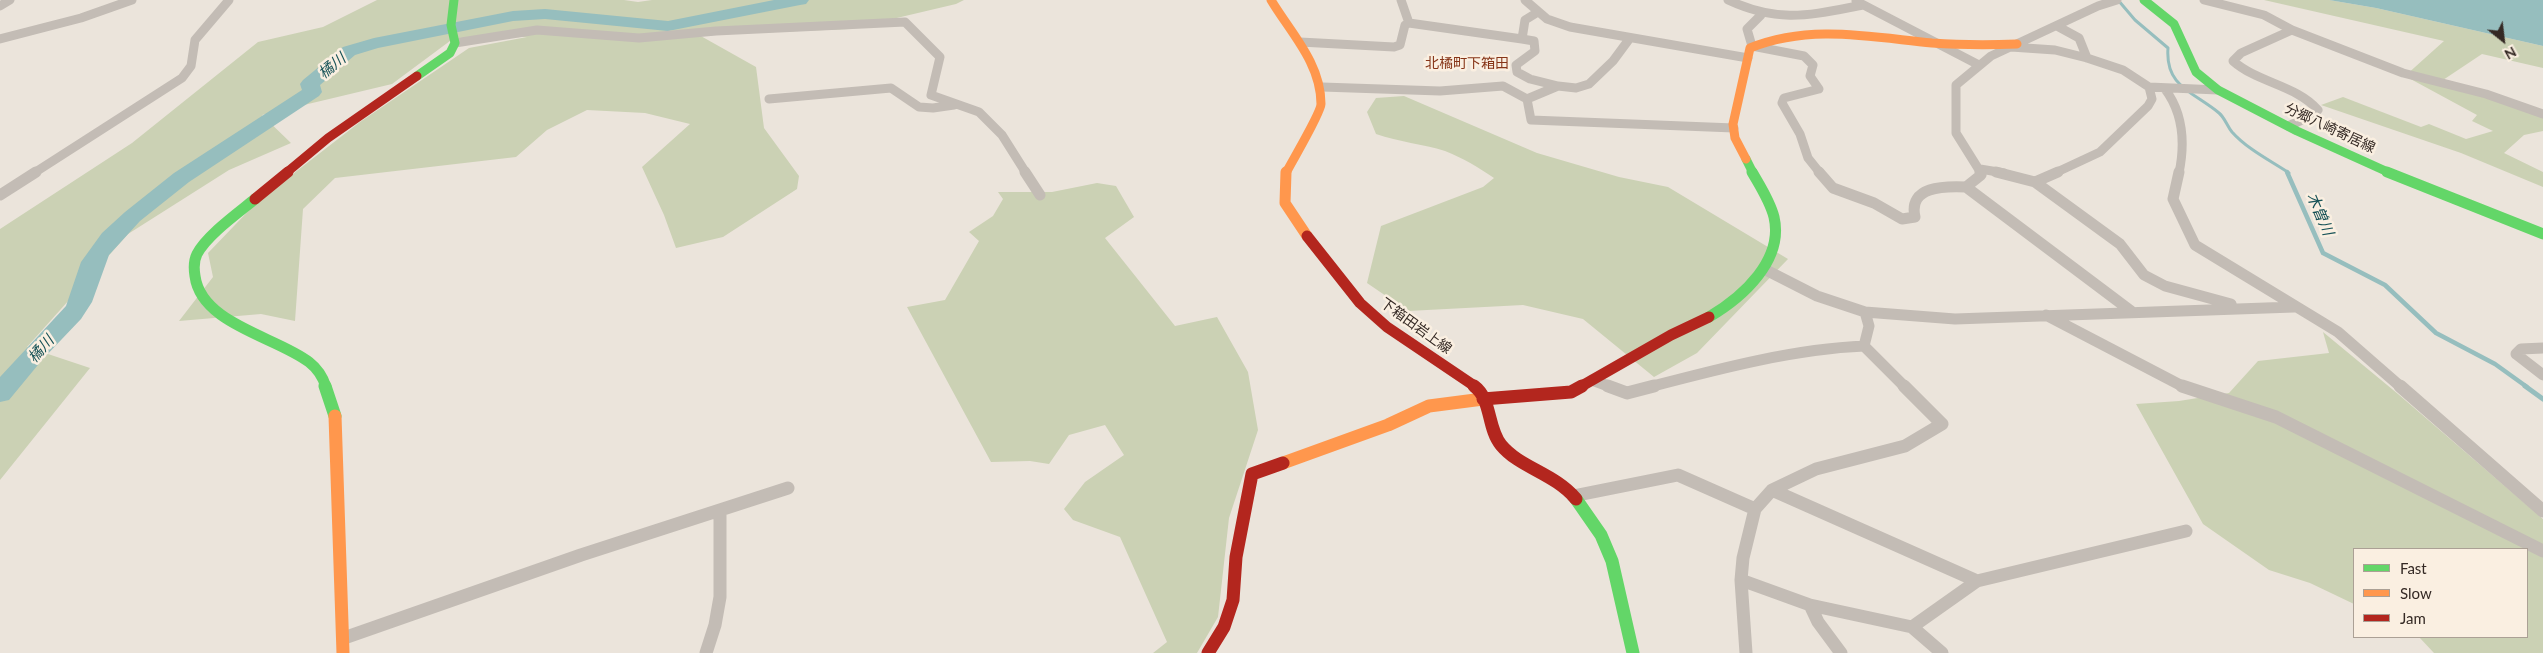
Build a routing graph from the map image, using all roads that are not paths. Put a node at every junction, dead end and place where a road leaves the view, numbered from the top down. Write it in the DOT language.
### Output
graph roads {
  1 [pos="10,0"];
  2 [pos="132,0"];
  3 [pos="229,0"];
  4 [pos="454,0"];
  5 [pos="1272,0"];
  6 [pos="1401,0"];
  7 [pos="1525,0"];
  8 [pos="1728,0"];
  9 [pos="1855,0"];
  10 [pos="2144,0"];
  11 [pos="2204,0"];
  12 [pos="2114,1"];
  13 [pos="1863,5"];
  14 [pos="0,6"];
  15 [pos="1538,12"];
  16 [pos="1761,15"];
  17 [pos="1409,23"];
  18 [pos="2057,26"];
  19 [pos="2292,30"];
  20 [pos="1630,38"];
  21 [pos="0,39"];
  22 [pos="1522,40"];
  23 [pos="1300,42"];
  24 [pos="455,43"];
  25 [pos="1937,43"];
  26 [pos="2013,45"];
  27 [pos="1752,46"];
  28 [pos="1748,58"];
  29 [pos="2087,58"];
  30 [pos="1978,64"];
  31 [pos="1558,86"];
  32 [pos="1322,87"];
  33 [pos="2149,87"];
  34 [pos="2169,89"];
  35 [pos="2218,90"];
  36 [pos="769,99"];
  37 [pos="1526,99"];
  38 [pos="955,105"];
  39 [pos="2543,114"];
  40 [pos="2288,126"];
  41 [pos="1734,128"];
  42 [pos="1980,169"];
  43 [pos="2035,182"];
  44 [pos="1966,187"];
  45 [pos="1040,195"];
  46 [pos="0,196"];
  47 [pos="2543,234"];
  48 [pos="1764,269"];
  49 [pos="2243,307"];
  50 [pos="2296,307"];
  51 [pos="2131,311"];
  52 [pos="1865,312"];
  53 [pos="2046,315"];
  54 [pos="1864,346"];
  55 [pos="2543,348"];
  56 [pos="2543,375"];
  57 [pos="1592,380"];
  58 [pos="1486,399"];
  59 [pos="788,488"];
  60 [pos="1772,490"];
  61 [pos="1573,496"];
  62 [pos="1756,509"];
  63 [pos="720,510"];
  64 [pos="2543,511"];
  65 [pos="2186,531"];
  66 [pos="2543,550"];
  67 [pos="1741,580"];
  68 [pos="1977,582"];
  69 [pos="1810,604"];
  70 [pos="1912,627"];
  71 [pos="344,638"];
  72 [pos="343,653"];
  73 [pos="706,653"];
  74 [pos="1208,653"];
  75 [pos="1633,653"];
  76 [pos="1746,653"];
  77 [pos="1841,653"];
  78 [pos="1942,653"];
  1 -- 14 [label="street"];
  2 -- 21 [label="street"];
  3 -- 46 [label="street"];
  4 -- 24 [label="street"];
  5 -- 23 [label="street, 下箱田岩上線"];
  6 -- 17 [label="street"];
  7 -- 15 [label="street"];
  8 -- 16 [label="street"];
  9 -- 13 [label="street"];
  10 -- 35 [label="street, 分郷八崎寄居線"];
  11 -- 19 [label="street"];
  12 -- 18 [label="street"];
  13 -- 16 [label="street"];
  13 -- 25 [label="street"];
  15 -- 20 [label="street"];
  15 -- 22 [label="street"];
  16 -- 27 [label="street"];
  17 -- 22 [label="street"];
  17 -- 23 [label="street"];
  18 -- 26 [label="street"];
  18 -- 29 [label="street"];
  19 -- 39 [label="street"];
  19 -- 40 [label="street"];
  20 -- 28 [label="street"];
  20 -- 31 [label="street"];
  22 -- 31 [label="street"];
  23 -- 58 [label="street, 下箱田岩上線"];
  24 -- 38 [label="street"];
  24 -- 71 [label="street"];
  25 -- 26 [label="street"];
  25 -- 27 [label="street"];
  25 -- 30 [label="street"];
  26 -- 29 [label="street"];
  26 -- 30 [label="street"];
  27 -- 28 [label="street"];
  27 -- 44 [label="street"];
  28 -- 41 [label="street"];
  29 -- 33 [label="street"];
  30 -- 42 [label="street"];
  31 -- 37 [label="street"];
  32 -- 37 [label="street"];
  33 -- 34 [label="street"];
  33 -- 43 [label="street"];
  34 -- 35 [label="street"];
  34 -- 50 [label="street"];
  35 -- 40 [label="street, 分郷八崎寄居線"];
  36 -- 38 [label="street"];
  37 -- 41 [label="street"];
  38 -- 45 [label="street"];
  40 -- 47 [label="street, 分郷八崎寄居線"];
  41 -- 48 [label="street"];
  42 -- 43 [label="street"];
  42 -- 44 [label="street"];
  43 -- 49 [label="street"];
  44 -- 51 [label="street"];
  48 -- 52 [label="street"];
  48 -- 57 [label="street"];
  49 -- 50 [label="street"];
  49 -- 51 [label="street"];
  50 -- 64 [label="street"];
  51 -- 53 [label="street"];
  52 -- 53 [label="street"];
  52 -- 54 [label="street"];
  53 -- 66 [label="street"];
  54 -- 57 [label="street"];
  54 -- 60 [label="street"];
  55 -- 56 [label="street"];
  57 -- 58 [label="street"];
  58 -- 61 [label="street"];
  58 -- 74 [label="street"];
  59 -- 63 [label="street"];
  60 -- 62 [label="street"];
  60 -- 68 [label="street"];
  61 -- 62 [label="street"];
  61 -- 75 [label="street"];
  62 -- 67 [label="street"];
  63 -- 71 [label="street"];
  63 -- 73 [label="street"];
  65 -- 68 [label="street"];
  67 -- 69 [label="street"];
  67 -- 76 [label="street"];
  68 -- 70 [label="street"];
  69 -- 70 [label="street"];
  69 -- 77 [label="street"];
  70 -- 78 [label="street"];
  71 -- 72 [label="street"];
}
